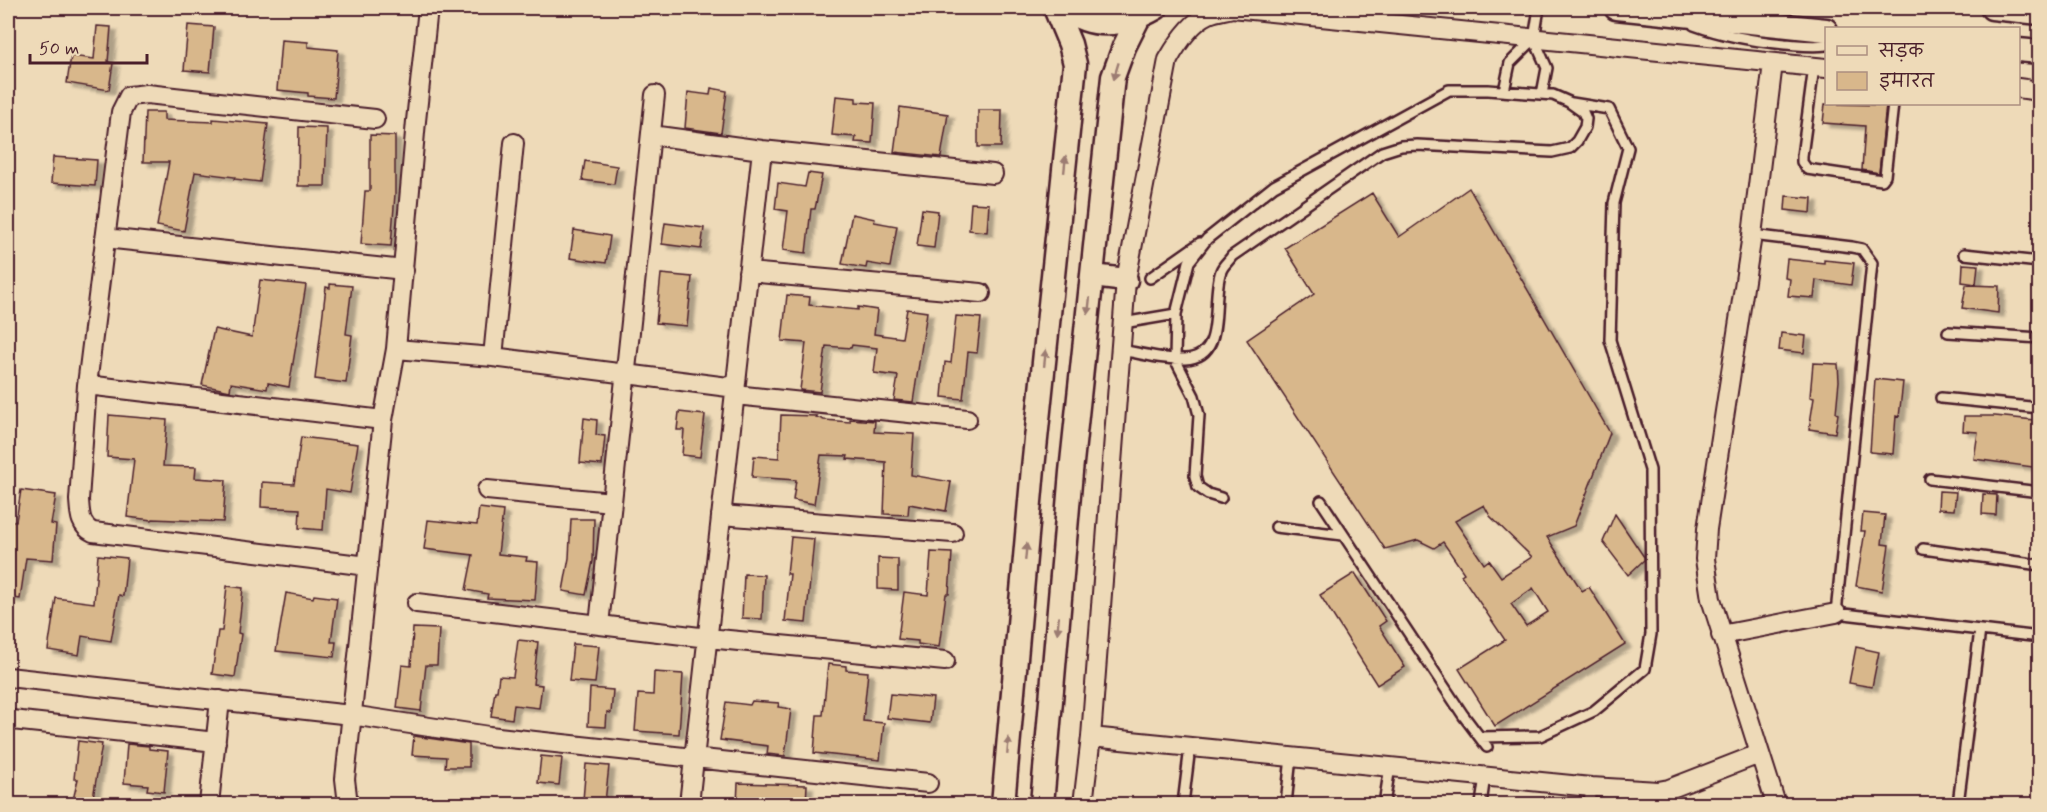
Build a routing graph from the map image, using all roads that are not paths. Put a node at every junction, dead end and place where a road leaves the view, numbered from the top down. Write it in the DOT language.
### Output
graph roads {
  1 [pos="428,8"];
  2 [pos="1055,8"];
  3 [pos="1063,8"];
  4 [pos="1539,8"];
  5 [pos="1616,8"];
  6 [pos="1992,8"];
  7 [pos="1148,12"];
  8 [pos="1661,12"];
  9 [pos="2040,13"];
  10 [pos="1825,30"];
  11 [pos="1534,39"];
  12 [pos="1825,45"];
  13 [pos="2020,50"];
  14 [pos="2040,52"];
  15 [pos="1773,63"];
  16 [pos="1820,68"];
  17 [pos="2020,88"];
  18 [pos="1504,91"];
  19 [pos="2040,91"];
  20 [pos="1542,94"];
  21 [pos="655,95"];
  22 [pos="1569,102"];
  23 [pos="1893,105"];
  24 [pos="375,119"];
  25 [pos="651,135"];
  26 [pos="514,143"];
  27 [pos="762,150"];
  28 [pos="993,174"];
  29 [pos="1752,235"];
  30 [pos="105,238"];
  31 [pos="1207,239"];
  32 [pos="1964,254"];
  33 [pos="2040,262"];
  34 [pos="404,270"];
  35 [pos="748,272"];
  36 [pos="1092,276"];
  37 [pos="1150,278"];
  38 [pos="1126,280"];
  39 [pos="981,293"];
  40 [pos="1176,314"];
  41 [pos="1123,323"];
  42 [pos="1948,332"];
  43 [pos="2040,338"];
  44 [pos="396,349"];
  45 [pos="1122,350"];
  46 [pos="493,357"];
  47 [pos="1174,359"];
  48 [pos="626,375"];
  49 [pos="87,385"];
  50 [pos="735,392"];
  51 [pos="1941,398"];
  52 [pos="2040,408"];
  53 [pos="967,418"];
  54 [pos="383,420"];
  55 [pos="1930,479"];
  56 [pos="487,490"];
  57 [pos="2040,492"];
  58 [pos="1221,498"];
  59 [pos="1321,501"];
  60 [pos="612,502"];
  61 [pos="721,516"];
  62 [pos="1276,527"];
  63 [pos="953,533"];
  64 [pos="1343,535"];
  65 [pos="1923,549"];
  66 [pos="2040,565"];
  67 [pos="368,566"];
  68 [pos="417,603"];
  69 [pos="1836,613"];
  70 [pos="599,624"];
  71 [pos="1980,630"];
  72 [pos="1721,635"];
  73 [pos="2040,637"];
  74 [pos="708,638"];
  75 [pos="945,661"];
  76 [pos="8,677"];
  77 [pos="220,700"];
  78 [pos="351,715"];
  79 [pos="12,720"];
  80 [pos="1090,737"];
  81 [pos="1480,737"];
  82 [pos="216,742"];
  83 [pos="1190,747"];
  84 [pos="1487,747"];
  85 [pos="1759,754"];
  86 [pos="1291,757"];
  87 [pos="694,760"];
  88 [pos="1390,767"];
  89 [pos="1485,776"];
  90 [pos="928,783"];
  91 [pos="1590,796"];
  92 [pos="1668,797"];
  93 [pos="209,804"];
  94 [pos="348,804"];
  95 [pos="689,804"];
  96 [pos="1003,804"];
  97 [pos="1042,804"];
  98 [pos="1083,804"];
  99 [pos="1183,804"];
  100 [pos="1286,804"];
  101 [pos="1384,804"];
  102 [pos="1481,804"];
  103 [pos="1776,804"];
  104 [pos="1958,804"];
  1 -- 34 [label="street"];
  96 -- 2 [label="street, one-way"];
  3 -- 7 [label="street"];
  4 -- 11 [label="lane"];
  5 -- 8 [label="street"];
  6 -- 9 [label="street"];
  7 -- 36 [label="street, one-way"];
  8 -- 10 [label="street"];
  8 -- 12 [label="lane"];
  11 -- 15 [label="street"];
  11 -- 18 [label="lane"];
  11 -- 20 [label="lane"];
  11 -- 38 [label="street"];
  13 -- 14 [label="street"];
  15 -- 16 [label="street"];
  15 -- 29 [label="street"];
  16 -- 23 [label="lane"];
  17 -- 19 [label="street"];
  18 -- 20 [label="lane"];
  18 -- 31 [label="lane"];
  20 -- 22 [label="lane"];
  21 -- 25 [label="street"];
  22 -- 47 [label="lane"];
  22 -- 81 [label="lane"];
  24 -- 30 [label="street"];
  25 -- 27 [label="street"];
  25 -- 48 [label="street"];
  26 -- 46 [label="street"];
  27 -- 28 [label="street"];
  27 -- 35 [label="street"];
  29 -- 69 [label="lane"];
  29 -- 72 [label="street"];
  30 -- 34 [label="street"];
  30 -- 49 [label="street"];
  31 -- 37 [label="lane"];
  31 -- 40 [label="lane"];
  32 -- 33 [label="lane"];
  34 -- 44 [label="street"];
  35 -- 39 [label="street"];
  35 -- 50 [label="street"];
  36 -- 38 [label="street"];
  36 -- 97 [label="street, one-way"];
  38 -- 41 [label="street"];
  40 -- 41 [label="lane"];
  40 -- 47 [label="lane"];
  41 -- 45 [label="street"];
  42 -- 43 [label="lane"];
  44 -- 46 [label="street"];
  44 -- 54 [label="street"];
  45 -- 47 [label="lane"];
  45 -- 80 [label="street"];
  46 -- 48 [label="street"];
  47 -- 58 [label="lane"];
  48 -- 50 [label="street"];
  48 -- 60 [label="street"];
  49 -- 54 [label="street"];
  49 -- 67 [label="street"];
  50 -- 53 [label="street"];
  50 -- 61 [label="street"];
  51 -- 52 [label="lane"];
  54 -- 67 [label="street"];
  55 -- 57 [label="lane"];
  56 -- 60 [label="street"];
  59 -- 64 [label="lane"];
  60 -- 70 [label="street"];
  61 -- 63 [label="street"];
  61 -- 74 [label="street"];
  62 -- 64 [label="lane"];
  64 -- 81 [label="lane"];
  65 -- 66 [label="lane"];
  67 -- 78 [label="street"];
  68 -- 70 [label="street"];
  69 -- 71 [label="lane"];
  69 -- 72 [label="street"];
  70 -- 74 [label="street"];
  71 -- 73 [label="lane"];
  71 -- 104 [label="lane"];
  72 -- 85 [label="street"];
  74 -- 75 [label="street"];
  74 -- 87 [label="street"];
  76 -- 77 [label="street"];
  77 -- 78 [label="street"];
  77 -- 82 [label="street"];
  78 -- 87 [label="street"];
  78 -- 94 [label="street"];
  79 -- 82 [label="street"];
  80 -- 83 [label="street"];
  80 -- 98 [label="street"];
  81 -- 84 [label="lane"];
  82 -- 93 [label="street"];
  83 -- 86 [label="street"];
  83 -- 99 [label="lane"];
  85 -- 92 [label="street"];
  85 -- 103 [label="street"];
  86 -- 88 [label="street"];
  86 -- 100 [label="lane"];
  87 -- 90 [label="street"];
  87 -- 95 [label="street"];
  88 -- 89 [label="street"];
  88 -- 101 [label="lane"];
  89 -- 91 [label="street"];
  89 -- 102 [label="lane"];
  91 -- 92 [label="street"];
}
